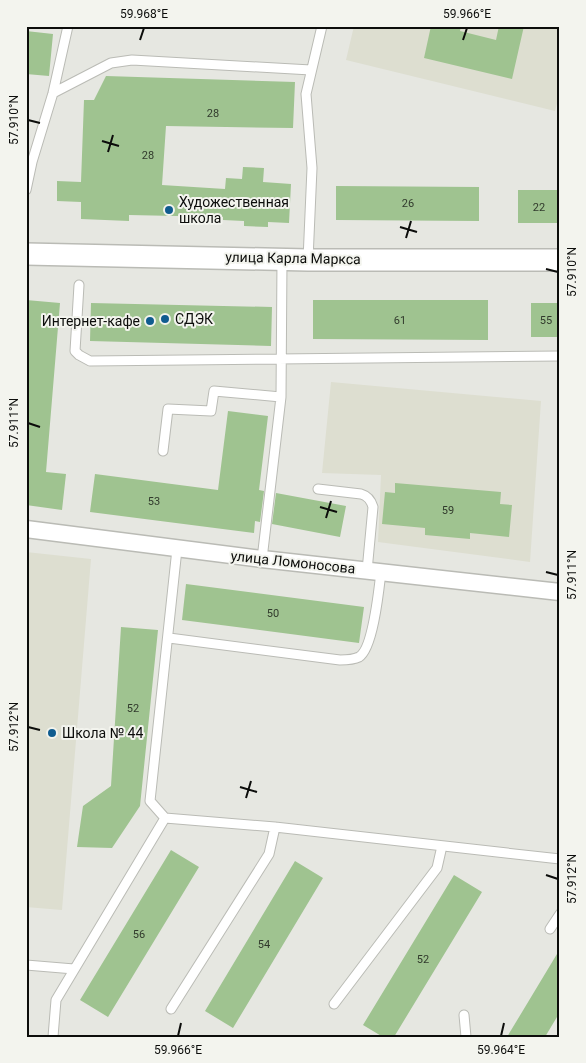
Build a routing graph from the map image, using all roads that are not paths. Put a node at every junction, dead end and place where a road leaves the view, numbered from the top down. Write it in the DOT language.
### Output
graph roads {
  1 [pos="68,26"];
  2 [pos="322,26"];
  3 [pos="311,70"];
  4 [pos="54,93"];
  5 [pos="29,162"];
  6 [pos="26,190"];
  7 [pos="26,254"];
  8 [pos="282,260"];
  9 [pos="308,260"];
  10 [pos="560,260"];
  11 [pos="78,285"];
  12 [pos="560,356"];
  13 [pos="282,360"];
  14 [pos="281,397"];
  15 [pos="163,451"];
  16 [pos="318,489"];
  17 [pos="26,529"];
  18 [pos="178,549"];
  19 [pos="262,559"];
  20 [pos="374,571"];
  21 [pos="560,592"];
  22 [pos="169,638"];
  23 [pos="165,818"];
  24 [pos="275,827"];
  25 [pos="442,846"];
  26 [pos="560,859"];
  27 [pos="560,914"];
  28 [pos="550,929"];
  29 [pos="26,965"];
  30 [pos="74,969"];
  31 [pos="334,1004"];
  32 [pos="171,1009"];
  33 [pos="464,1015"];
  34 [pos="53,1037"];
  35 [pos="466,1037"];
  1 -- 4 [label="lane"];
  2 -- 3 [label="lane"];
  3 -- 4 [label="lane"];
  3 -- 9 [label="lane"];
  4 -- 5 [label="lane"];
  5 -- 6 [label="lane"];
  7 -- 8 [label="street, улица Карла Маркса"];
  8 -- 9 [label="street, улица Карла Маркса"];
  8 -- 13 [label="lane"];
  9 -- 10 [label="street, улица Карла Маркса"];
  11 -- 13 [label="lane"];
  12 -- 13 [label="lane"];
  13 -- 14 [label="lane"];
  14 -- 15 [label="lane"];
  14 -- 19 [label="lane"];
  16 -- 20 [label="lane"];
  17 -- 18 [label="street, улица Ломоносова"];
  18 -- 19 [label="street, улица Ломоносова"];
  18 -- 22 [label="lane"];
  19 -- 20 [label="street, улица Ломоносова"];
  20 -- 21 [label="street, улица Ломоносова"];
  20 -- 22 [label="lane"];
  22 -- 23 [label="lane"];
  23 -- 24 [label="lane"];
  23 -- 30 [label="lane"];
  24 -- 25 [label="lane"];
  24 -- 32 [label="lane"];
  25 -- 26 [label="lane"];
  25 -- 31 [label="lane"];
  27 -- 28 [label="lane"];
  29 -- 30 [label="lane"];
  30 -- 34 [label="lane"];
  33 -- 35 [label="lane"];
}
